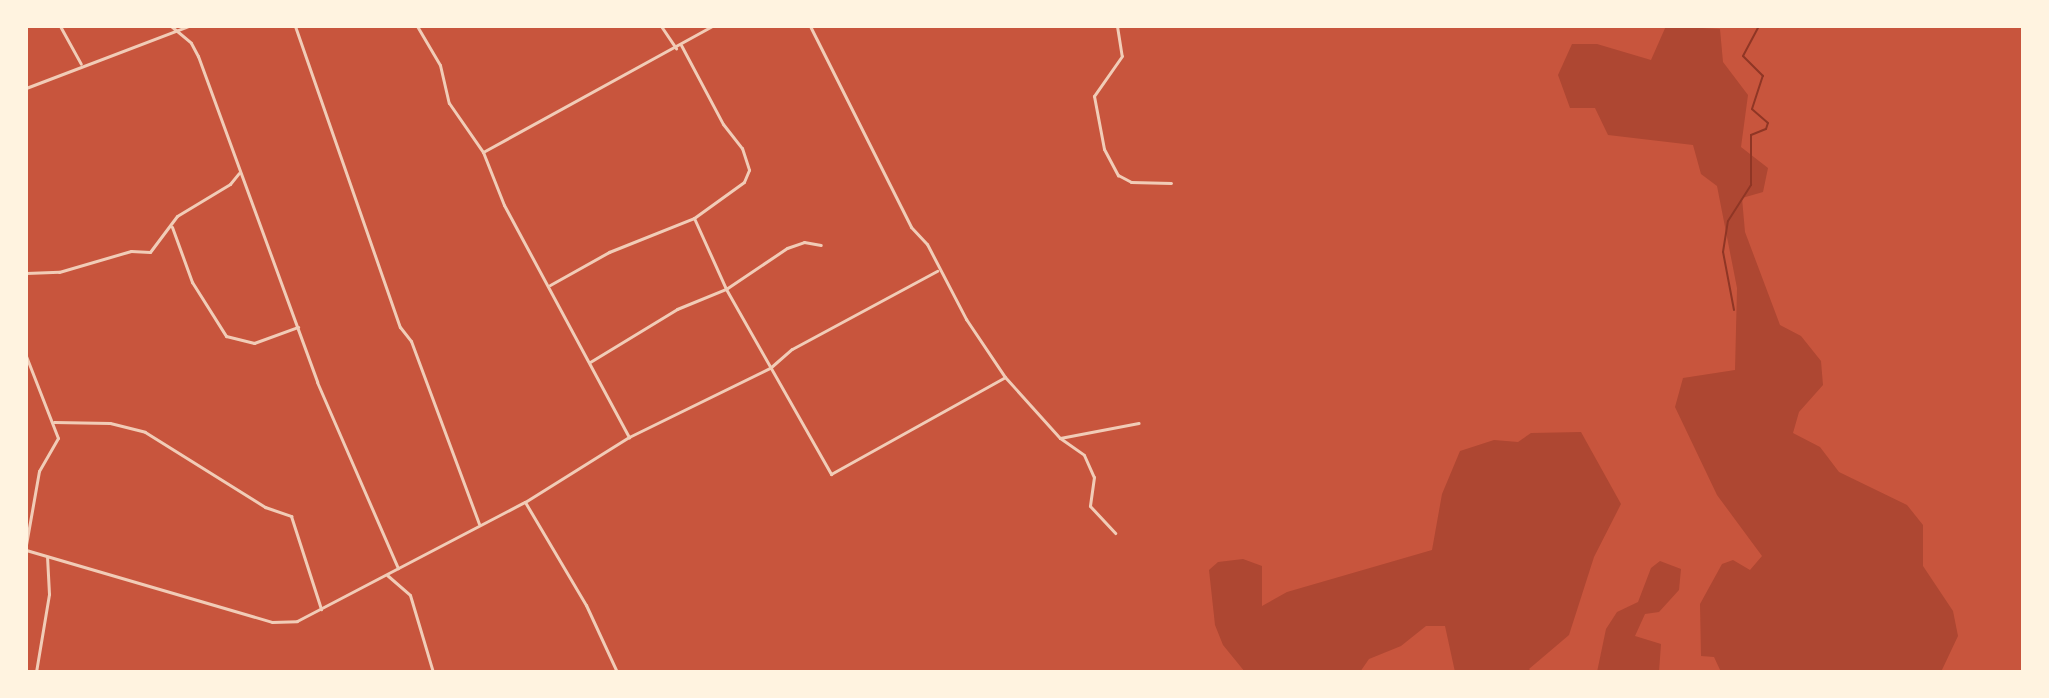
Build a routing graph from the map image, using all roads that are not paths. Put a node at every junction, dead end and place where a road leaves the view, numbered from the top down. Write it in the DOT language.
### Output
graph roads {
  1 [pos="60,26"];
  2 [pos="171,26"];
  3 [pos="188,26"];
  4 [pos="295,26"];
  5 [pos="417,26"];
  6 [pos="661,26"];
  7 [pos="712,26"];
  8 [pos="810,26"];
  9 [pos="1117,26"];
  10 [pos="176,29"];
  11 [pos="681,45"];
  12 [pos="676,48"];
  13 [pos="81,64"];
  14 [pos="26,88"];
  15 [pos="483,152"];
  16 [pos="239,173"];
  17 [pos="1171,183"];
  18 [pos="694,218"];
  19 [pos="172,225"];
  20 [pos="821,245"];
  21 [pos="937,271"];
  22 [pos="26,273"];
  23 [pos="550,285"];
  24 [pos="726,289"];
  25 [pos="298,327"];
  26 [pos="26,356"];
  27 [pos="590,362"];
  28 [pos="770,368"];
  29 [pos="1005,377"];
  30 [pos="54,422"];
  31 [pos="1139,423"];
  32 [pos="629,437"];
  33 [pos="1060,438"];
  34 [pos="525,502"];
  35 [pos="479,524"];
  36 [pos="1115,533"];
  37 [pos="26,548"];
  38 [pos="47,557"];
  39 [pos="399,569"];
  40 [pos="387,575"];
  41 [pos="321,609"];
  42 [pos="36,672"];
  43 [pos="433,672"];
  44 [pos="617,672"];
  1 -- 13 [label="street"];
  2 -- 10 [label="street"];
  3 -- 10 [label="street"];
  4 -- 35 [label="street"];
  5 -- 15 [label="street"];
  6 -- 12 [label="street"];
  7 -- 11 [label="street"];
  8 -- 21 [label="street"];
  9 -- 17 [label="street"];
  10 -- 13 [label="street"];
  10 -- 16 [label="street"];
  11 -- 12 [label="street"];
  11 -- 18 [label="street"];
  12 -- 15 [label="street"];
  13 -- 14 [label="street"];
  15 -- 23 [label="street"];
  16 -- 19 [label="street"];
  16 -- 25 [label="street"];
  18 -- 23 [label="street"];
  18 -- 24 [label="street"];
  19 -- 22 [label="street"];
  19 -- 25 [label="street"];
  20 -- 24 [label="street"];
  21 -- 28 [label="street"];
  21 -- 29 [label="street"];
  23 -- 27 [label="street"];
  24 -- 27 [label="street"];
  24 -- 28 [label="street"];
  25 -- 39 [label="street"];
  26 -- 30 [label="street"];
  27 -- 32 [label="street"];
  28 -- 29 [label="street"];
  28 -- 32 [label="street"];
  29 -- 33 [label="street"];
  30 -- 37 [label="street"];
  30 -- 41 [label="street"];
  31 -- 33 [label="street"];
  32 -- 34 [label="street"];
  33 -- 36 [label="street"];
  34 -- 35 [label="street"];
  34 -- 44 [label="street"];
  35 -- 39 [label="street"];
  37 -- 38 [label="street"];
  38 -- 41 [label="street"];
  38 -- 42 [label="street"];
  39 -- 40 [label="street"];
  40 -- 41 [label="street"];
  40 -- 43 [label="street"];
}
